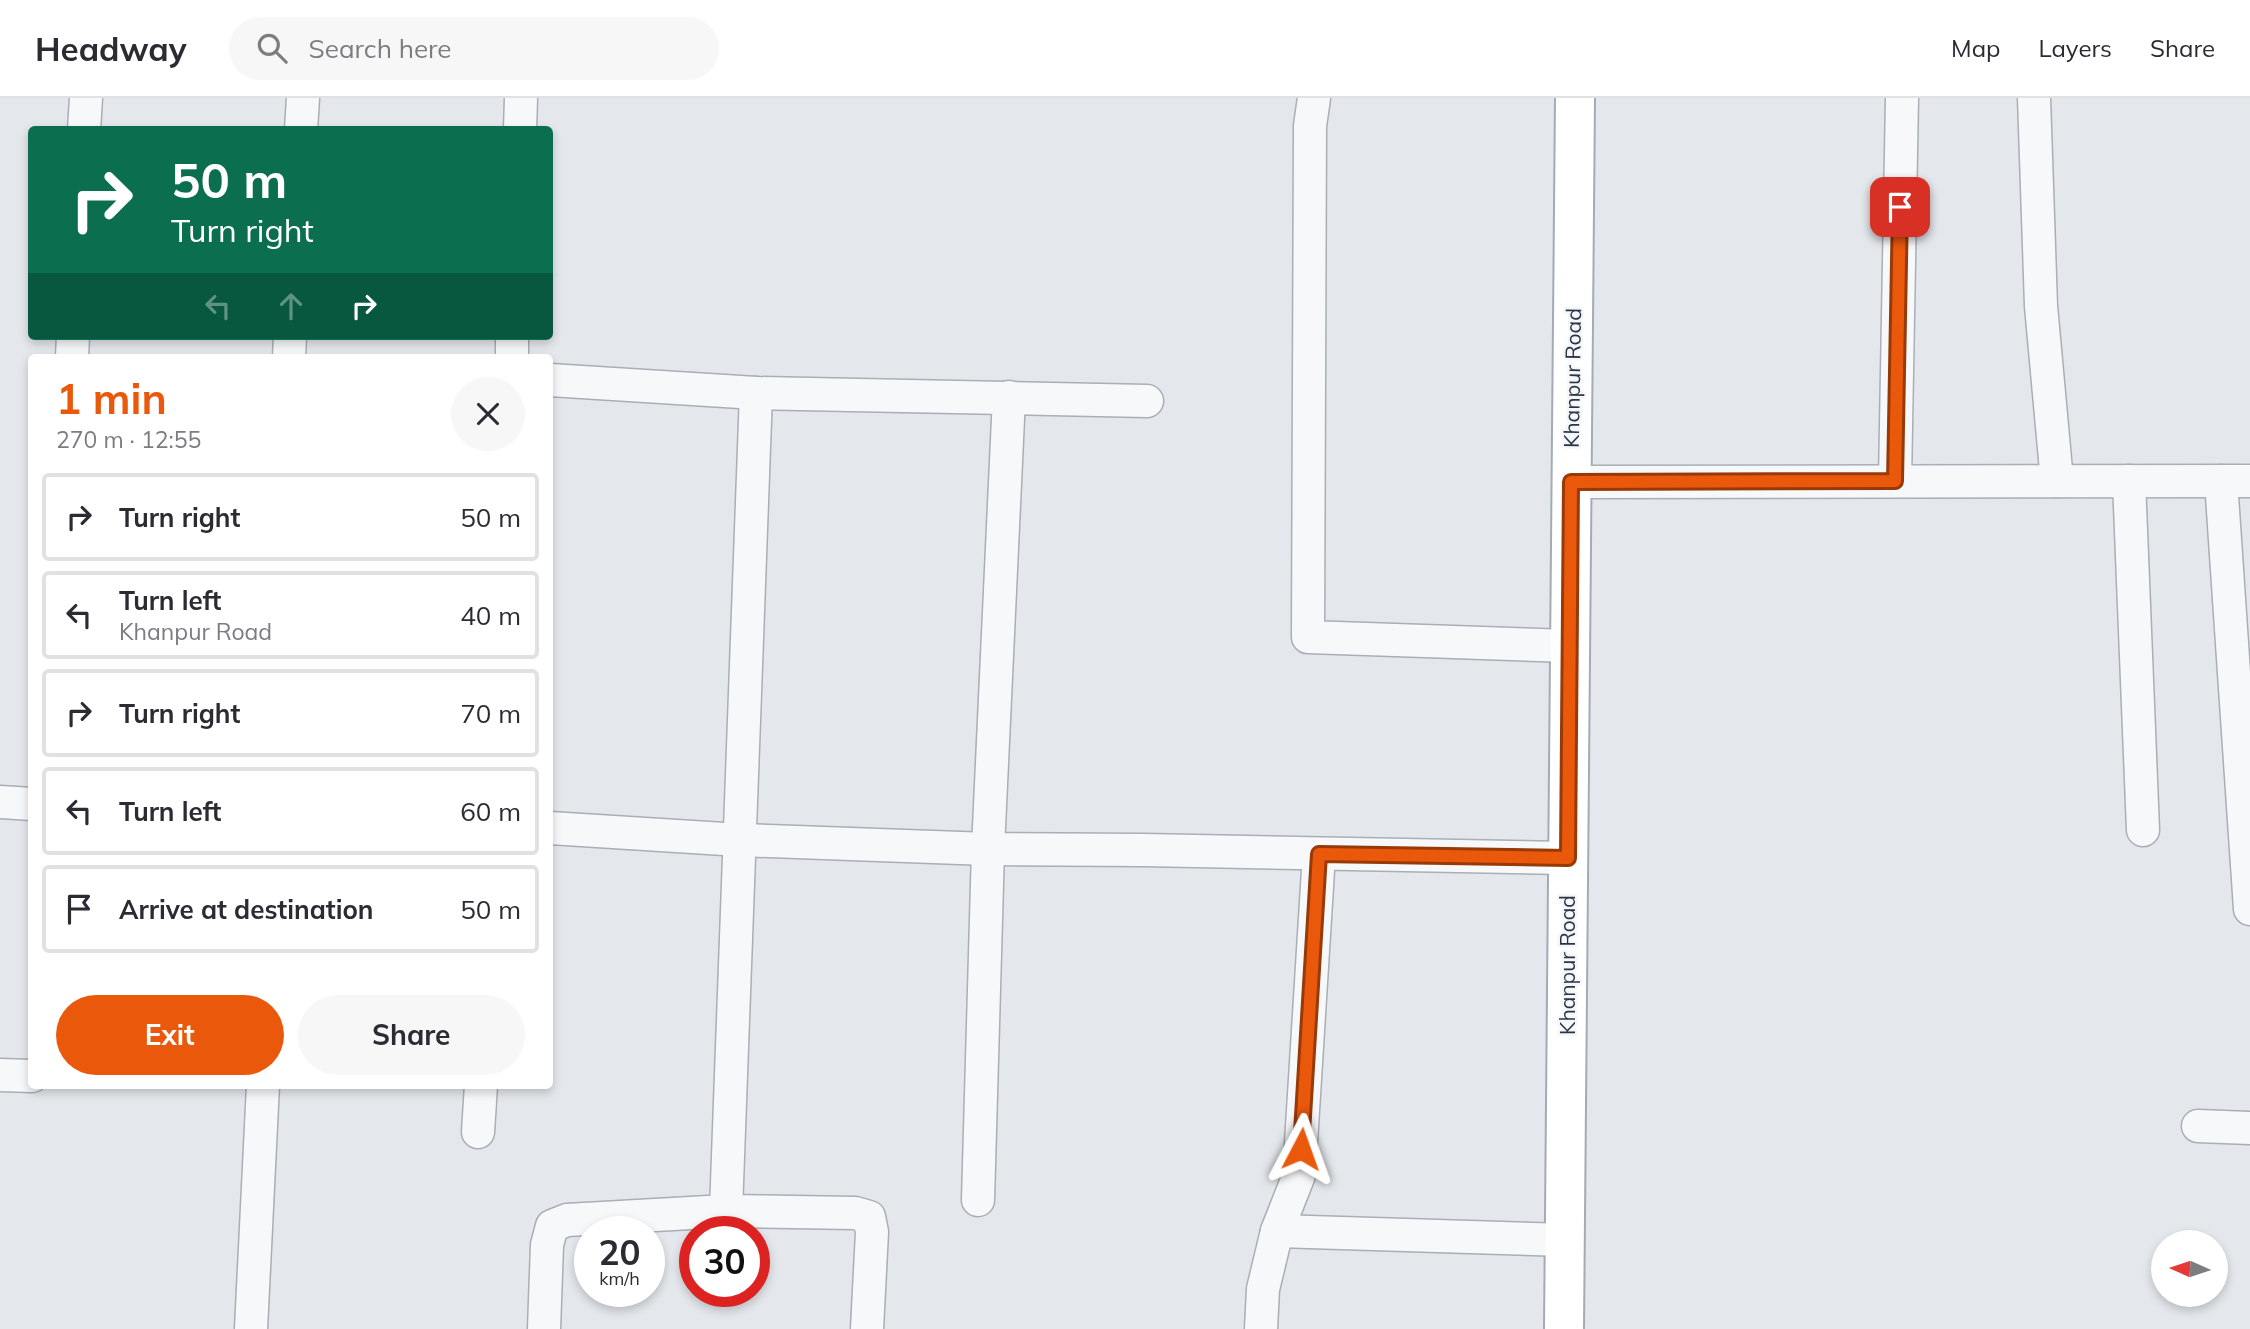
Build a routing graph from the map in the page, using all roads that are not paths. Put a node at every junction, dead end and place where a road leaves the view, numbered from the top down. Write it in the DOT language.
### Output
graph roads {
  1 [pos="86,98"];
  2 [pos="303,98"];
  3 [pos="521,98"];
  4 [pos="1314,98"];
  5 [pos="1575,98"];
  6 [pos="1902,98"];
  7 [pos="2034,98"];
  8 [pos="84,126"];
  9 [pos="301,126"];
  10 [pos="520,126"];
  11 [pos="553,380"];
  12 [pos="756,393"];
  13 [pos="1009,397"];
  14 [pos="1147,401"];
  15 [pos="1895,481"];
  16 [pos="2057,481"];
  17 [pos="2129,481"];
  18 [pos="2235,481"];
  19 [pos="1571,482"];
  20 [pos="1570,646"];
  21 [pos="0,802"];
  22 [pos="28,803"];
  23 [pos="553,828"];
  24 [pos="2143,830"];
  25 [pos="740,840"];
  26 [pos="988,849"];
  27 [pos="1319,854"];
  28 [pos="1568,858"];
  29 [pos="2250,909"];
  30 [pos="0,1075"];
  31 [pos="28,1076"];
  32 [pos="263,1089"];
  33 [pos="481,1089"];
  34 [pos="2198,1126"];
  35 [pos="2250,1128"];
  36 [pos="478,1132"];
  37 [pos="978,1199"];
  38 [pos="726,1211"];
  39 [pos="1277,1231"];
  40 [pos="1565,1240"];
  41 [pos="251,1329"];
  42 [pos="544,1329"];
  43 [pos="867,1329"];
  44 [pos="1261,1329"];
  45 [pos="1564,1329"];
  1 -- 8 [label="street"];
  2 -- 9 [label="street"];
  3 -- 10 [label="street"];
  4 -- 20 [label="street"];
  5 -- 19 [label="main road, Khanpur Road"];
  6 -- 15 [label="street"];
  7 -- 16 [label="street"];
  11 -- 12 [label="street"];
  12 -- 13 [label="street"];
  12 -- 25 [label="street"];
  13 -- 14 [label="street"];
  13 -- 26 [label="street"];
  15 -- 16 [label="street"];
  15 -- 19 [label="street"];
  16 -- 17 [label="street"];
  17 -- 18 [label="street"];
  17 -- 24 [label="street"];
  18 -- 29 [label="street"];
  19 -- 20 [label="main road, Khanpur Road"];
  20 -- 28 [label="main road, Khanpur Road"];
  21 -- 22 [label="street"];
  23 -- 25 [label="street"];
  25 -- 26 [label="street"];
  25 -- 38 [label="street"];
  26 -- 27 [label="street"];
  26 -- 37 [label="street"];
  27 -- 28 [label="street"];
  27 -- 39 [label="street"];
  28 -- 40 [label="main road, Khanpur Road"];
  30 -- 31 [label="street"];
  32 -- 41 [label="street"];
  33 -- 36 [label="street"];
  34 -- 35 [label="street"];
  38 -- 42 [label="street"];
  38 -- 43 [label="street"];
  39 -- 40 [label="street"];
  39 -- 44 [label="street"];
  40 -- 45 [label="main road, Khanpur Road"];
}
